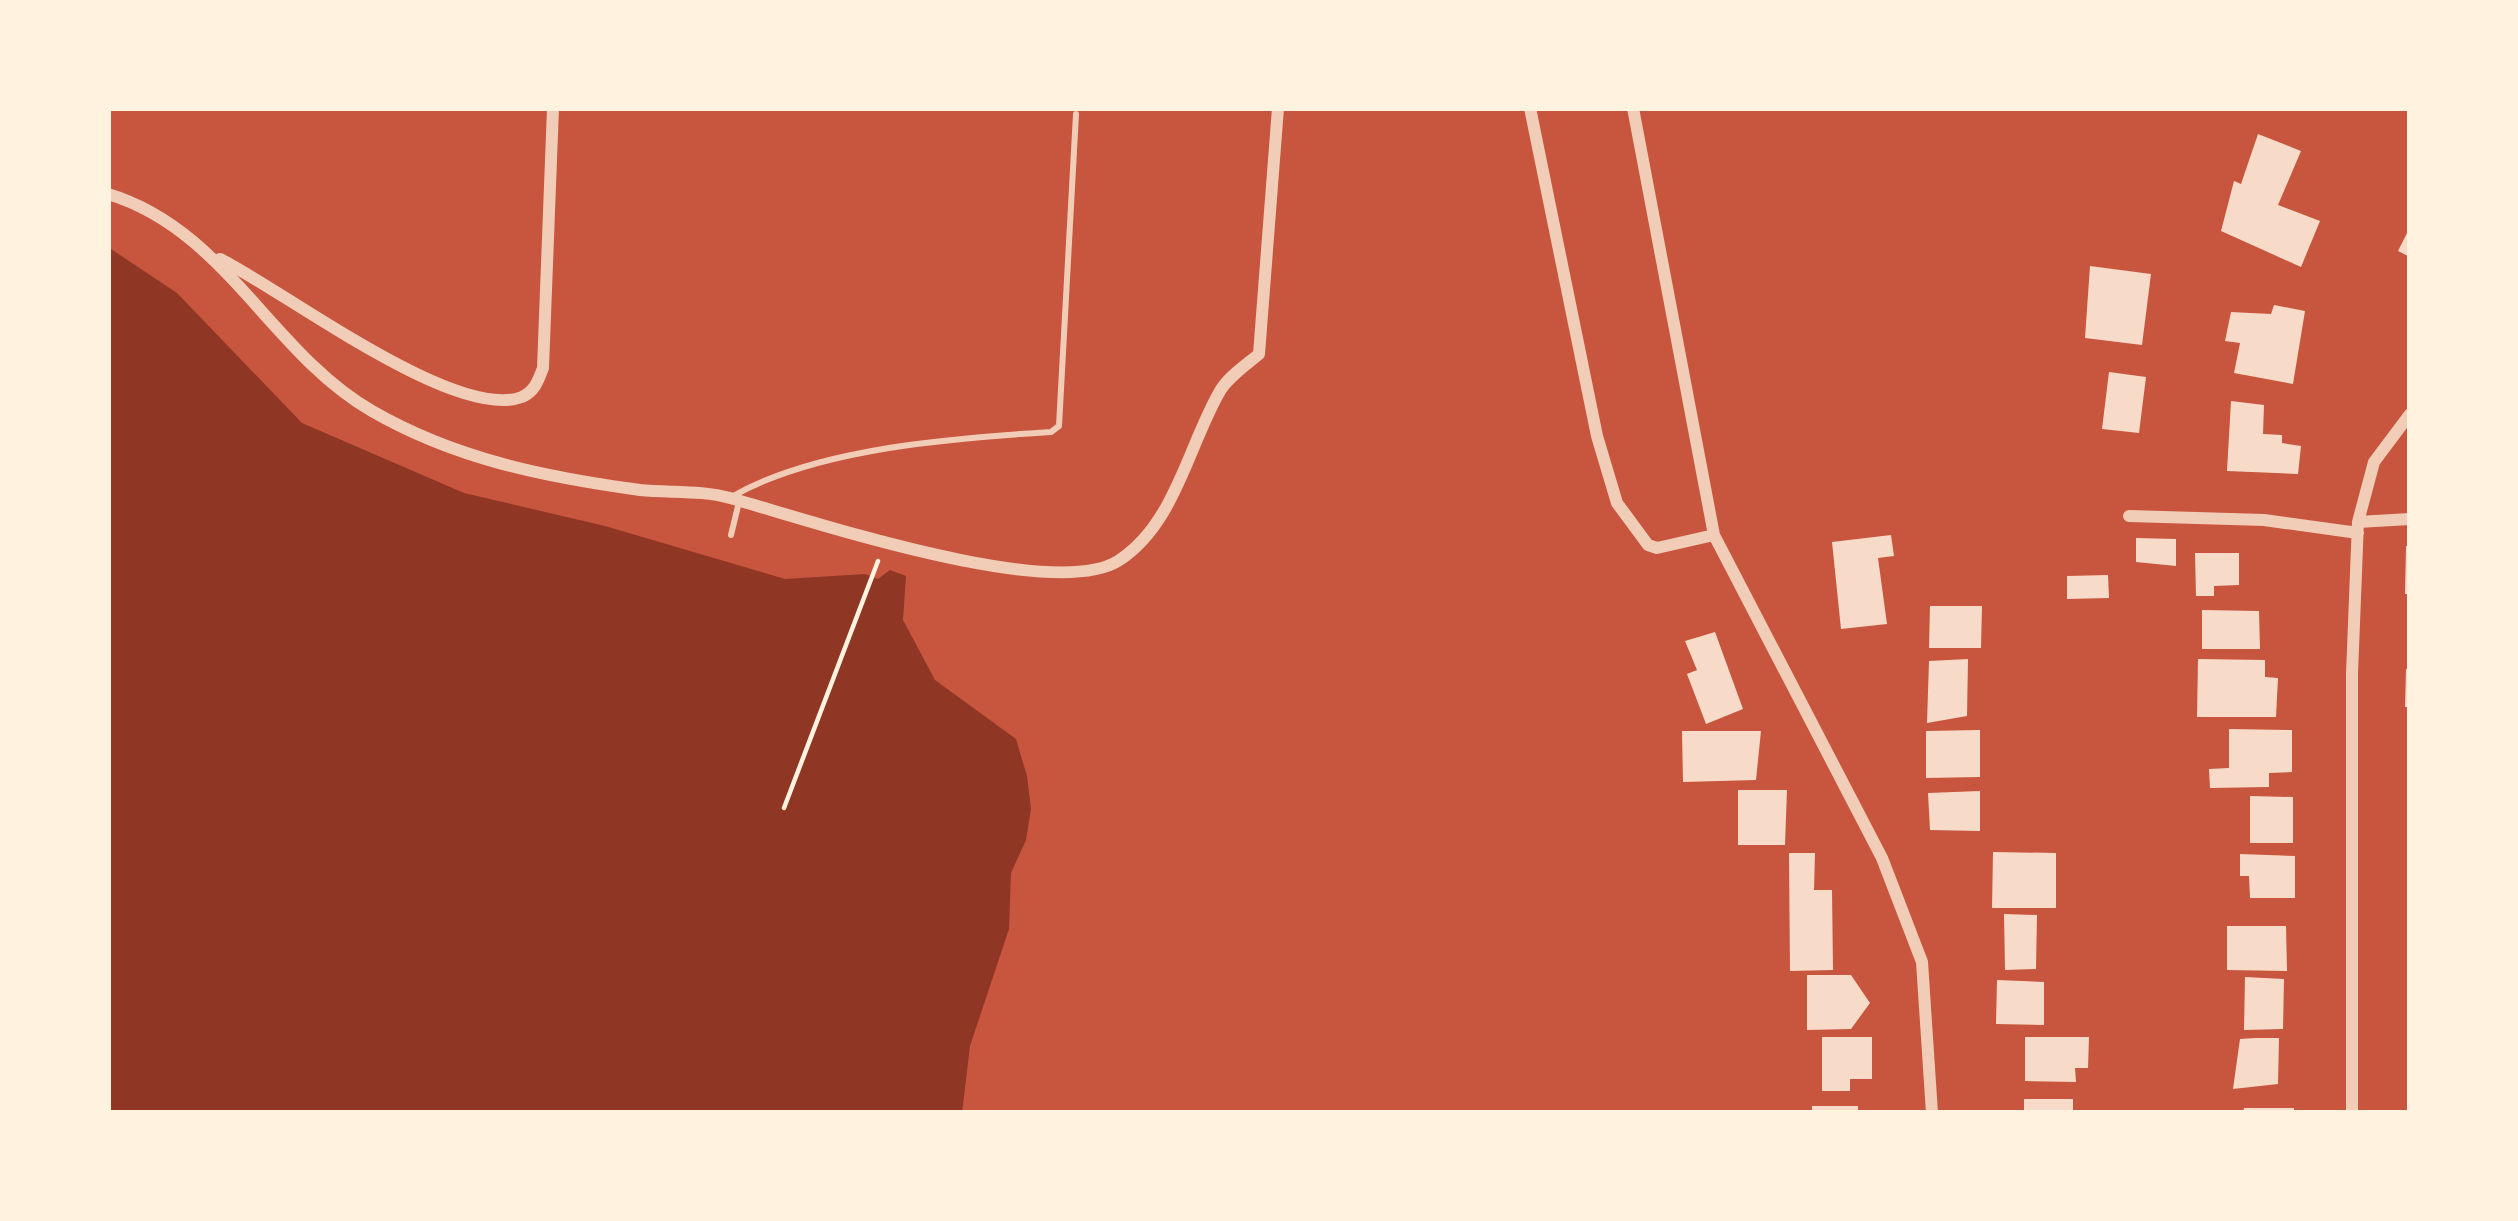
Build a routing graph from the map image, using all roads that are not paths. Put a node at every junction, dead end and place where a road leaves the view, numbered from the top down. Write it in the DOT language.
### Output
graph roads {
  1 [pos="553,108"];
  2 [pos="1278,108"];
  3 [pos="1530,108"];
  4 [pos="1634,108"];
  5 [pos="1076,114"];
  6 [pos="108,194"];
  7 [pos="214,256"];
  8 [pos="2410,414"];
  9 [pos="735,500"];
  10 [pos="2129,516"];
  11 [pos="2410,519"];
  12 [pos="2358,527"];
  13 [pos="731,535"];
  14 [pos="1714,536"];
  15 [pos="1932,1113"];
  16 [pos="2352,1113"];
  1 -- 7 [label="street"];
  2 -- 9 [label="street"];
  3 -- 14 [label="street"];
  4 -- 14 [label="street"];
  5 -- 9 [label="lane"];
  6 -- 7 [label="street"];
  7 -- 9 [label="street"];
  8 -- 12 [label="street"];
  9 -- 13 [label="lane"];
  10 -- 12 [label="street"];
  11 -- 12 [label="street"];
  12 -- 16 [label="street"];
  14 -- 15 [label="street"];
}
